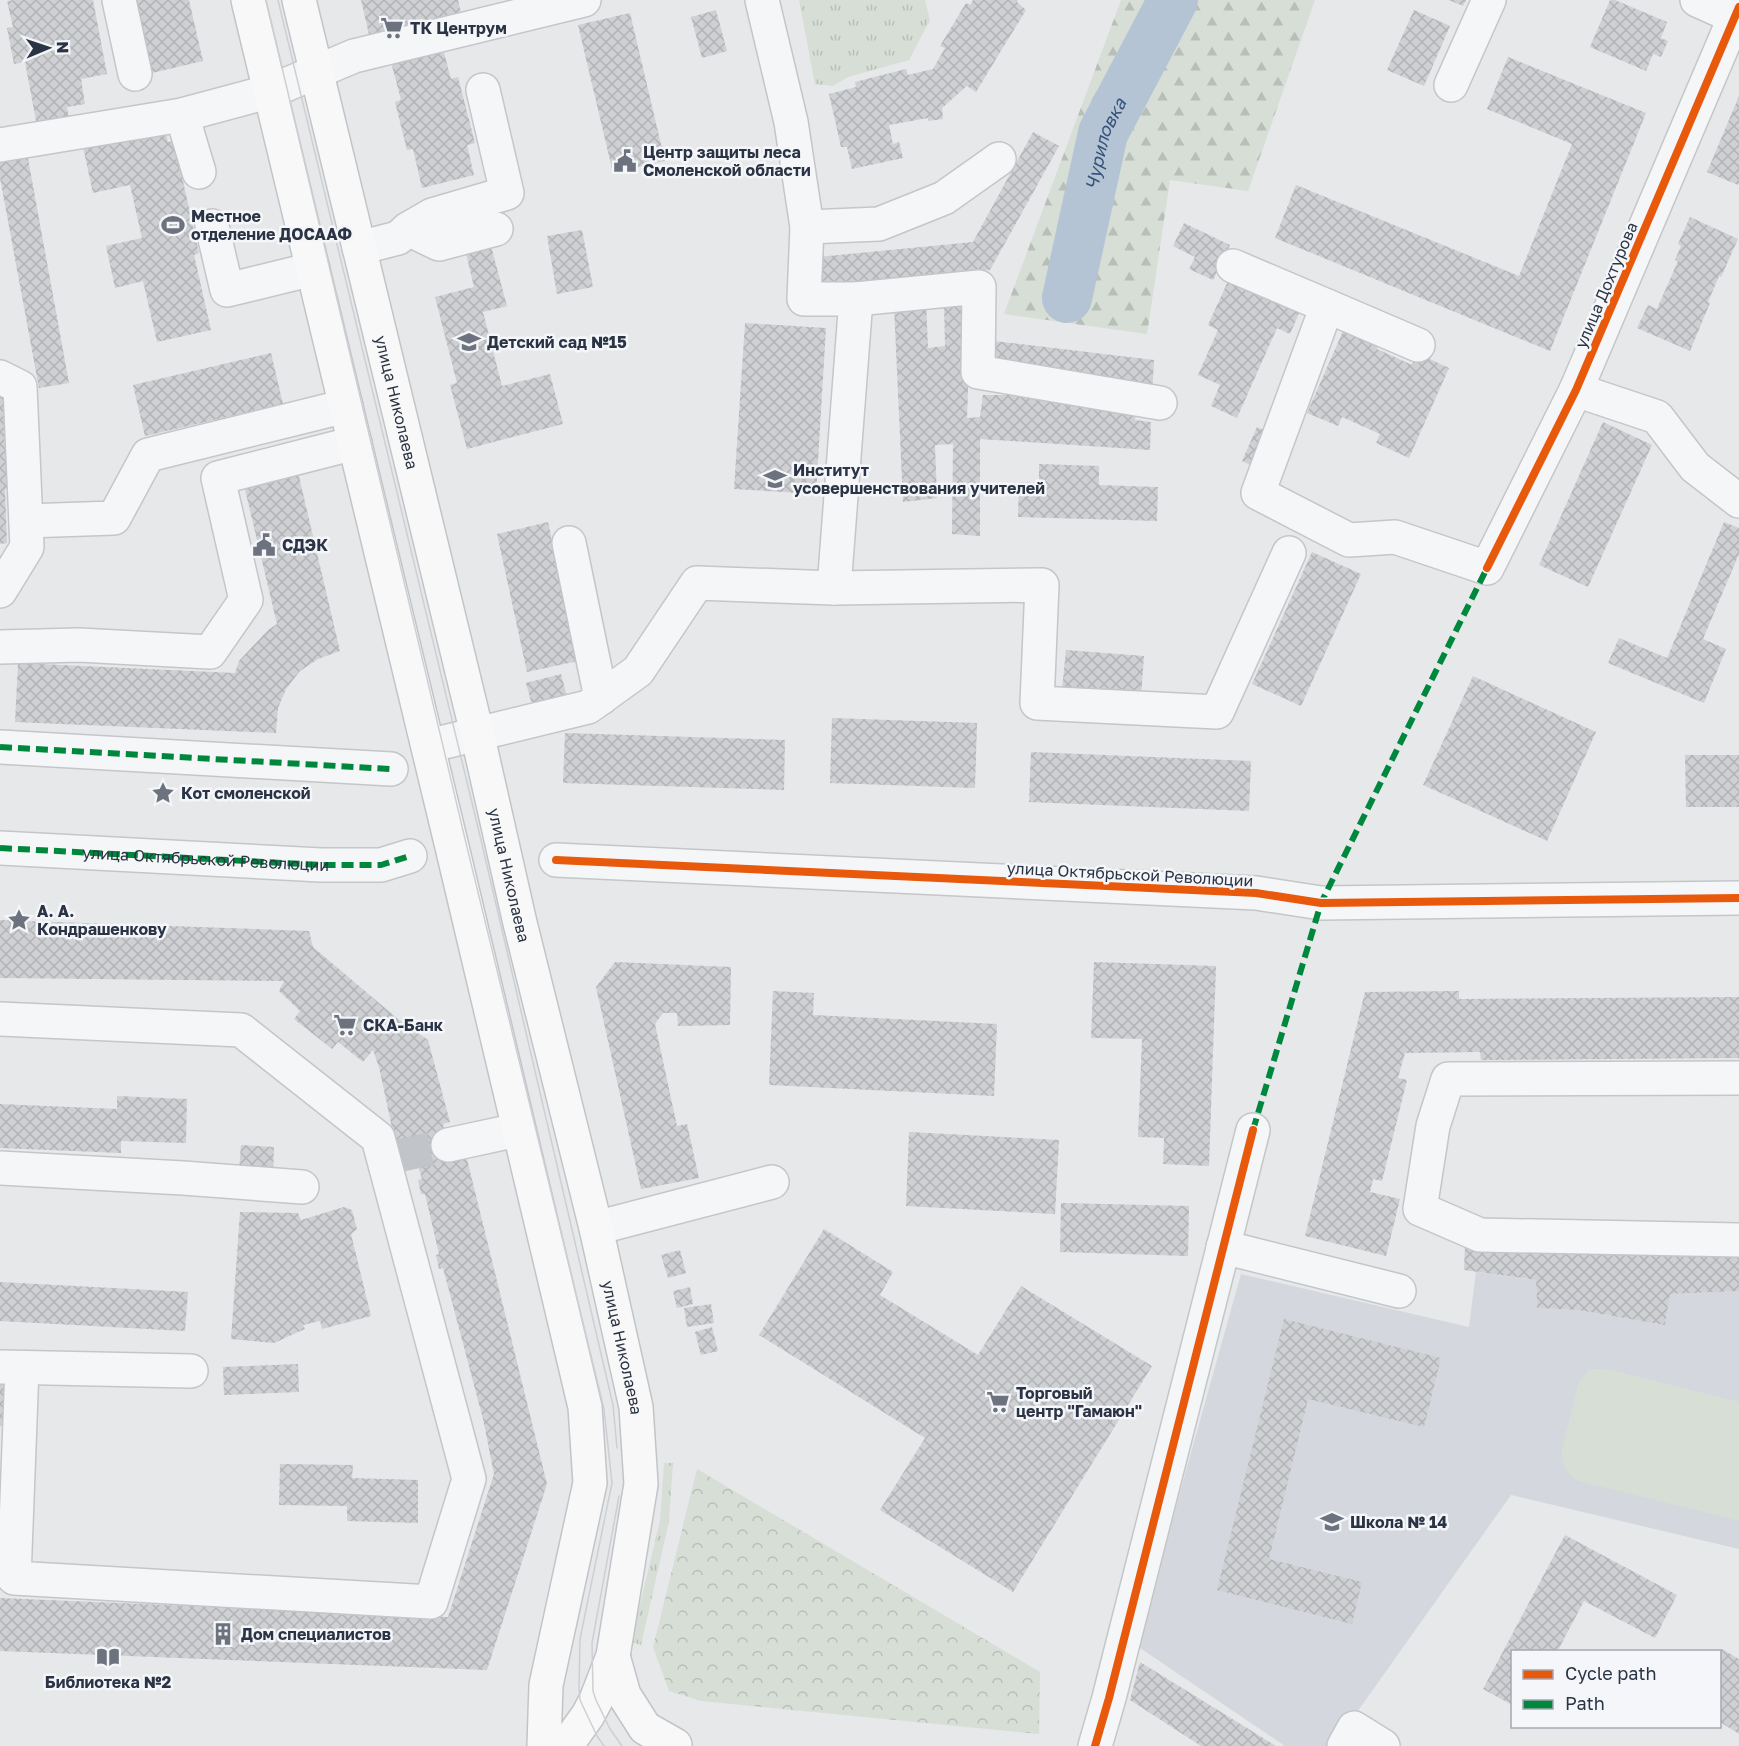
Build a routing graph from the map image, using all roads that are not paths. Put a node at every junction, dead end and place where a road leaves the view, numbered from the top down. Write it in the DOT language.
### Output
graph roads {
  1 [pos="119,0"];
  2 [pos="248,0"];
  3 [pos="299,0"];
  4 [pos="584,0"];
  5 [pos="762,0"];
  6 [pos="1489,0"];
  7 [pos="1697,0"];
  8 [pos="1737,12"];
  9 [pos="316,72"];
  10 [pos="135,74"];
  11 [pos="1452,85"];
  12 [pos="483,90"];
  13 [pos="270,91"];
  14 [pos="182,115"];
  15 [pos="0,145"];
  16 [pos="999,159"];
  17 [pos="199,172"];
  18 [pos="212,226"];
  19 [pos="807,227"];
  20 [pos="408,229"];
  21 [pos="496,229"];
  22 [pos="359,248"];
  23 [pos="1233,266"];
  24 [pos="313,269"];
  25 [pos="856,299"];
  26 [pos="1327,306"];
  27 [pos="1418,345"];
  28 [pos="0,377"];
  29 [pos="1576,390"];
  30 [pos="1160,404"];
  31 [pos="346,406"];
  32 [pos="355,443"];
  33 [pos="1739,501"];
  34 [pos="26,522"];
  35 [pos="569,543"];
  36 [pos="1289,553"];
  37 [pos="834,588"];
  38 [pos="0,591"];
  39 [pos="0,648"];
  40 [pos="601,698"];
  41 [pos="477,733"];
  42 [pos="428,746"];
  43 [pos="0,747"];
  44 [pos="391,769"];
  45 [pos="0,848"];
  46 [pos="410,856"];
  47 [pos="556,860"];
  48 [pos="1739,898"];
  49 [pos="0,1019"];
  50 [pos="1739,1078"];
  51 [pos="518,1130"];
  52 [pos="1253,1130"];
  53 [pos="448,1145"];
  54 [pos="0,1168"];
  55 [pos="772,1182"];
  56 [pos="302,1187"];
  57 [pos="596,1228"];
  58 [pos="1739,1240"];
  59 [pos="1222,1247"];
  60 [pos="1399,1292"];
  61 [pos="11,1367"];
  62 [pos="191,1371"];
  63 [pos="613,1656"];
  64 [pos="544,1746"];
  65 [pos="566,1746"];
  66 [pos="673,1746"];
  67 [pos="686,1746"];
  68 [pos="1095,1746"];
  69 [pos="1344,1746"];
  70 [pos="1383,1746"];
  1 -- 10 [label="street"];
  2 -- 13 [label="main road"];
  3 -- 9 [label="main road, улица Николаева"];
  4 -- 9 [label="street"];
  5 -- 19 [label="street"];
  6 -- 11 [label="street"];
  7 -- 8 [label="street"];
  8 -- 29 [label="street, улица Дохтурова"];
  9 -- 13 [label="street"];
  9 -- 22 [label="main road, улица Николаева"];
  12 -- 20 [label="street"];
  13 -- 14 [label="street"];
  13 -- 24 [label="main road"];
  14 -- 15 [label="street"];
  14 -- 17 [label="street"];
  16 -- 19 [label="street"];
  18 -- 24 [label="street"];
  19 -- 25 [label="street"];
  20 -- 21 [label="street"];
  20 -- 22 [label="street"];
  22 -- 41 [label="main road, улица Николаева"];
  23 -- 26 [label="street"];
  24 -- 31 [label="main road"];
  25 -- 30 [label="street"];
  25 -- 37 [label="street"];
  26 -- 27 [label="street"];
  26 -- 29 [label="street, улица Дохтурова"];
  28 -- 34 [label="street"];
  29 -- 33 [label="street"];
  31 -- 32 [label="main road"];
  31 -- 34 [label="street"];
  32 -- 39 [label="street"];
  32 -- 42 [label="main road"];
  34 -- 38 [label="street"];
  35 -- 40 [label="street"];
  36 -- 37 [label="street"];
  37 -- 40 [label="street"];
  40 -- 41 [label="street"];
  41 -- 42 [label="street"];
  41 -- 57 [label="main road, улица Николаева"];
  42 -- 51 [label="main road"];
  43 -- 44 [label="street"];
  45 -- 46 [label="street, улица Октябрьской Революции"];
  47 -- 48 [label="street, улица Октябрьской Революции"];
  49 -- 61 [label="street"];
  50 -- 58 [label="street"];
  51 -- 53 [label="street"];
  51 -- 64 [label="main road"];
  52 -- 59 [label="street"];
  54 -- 56 [label="street"];
  55 -- 57 [label="street"];
  57 -- 63 [label="main road, улица Николаева"];
  59 -- 60 [label="street"];
  59 -- 68 [label="street"];
  61 -- 62 [label="street"];
  63 -- 65 [label="main road, улица Николаева"];
  63 -- 66 [label="main road"];
  66 -- 67 [label="main road"];
  69 -- 70 [label="street"];
}
